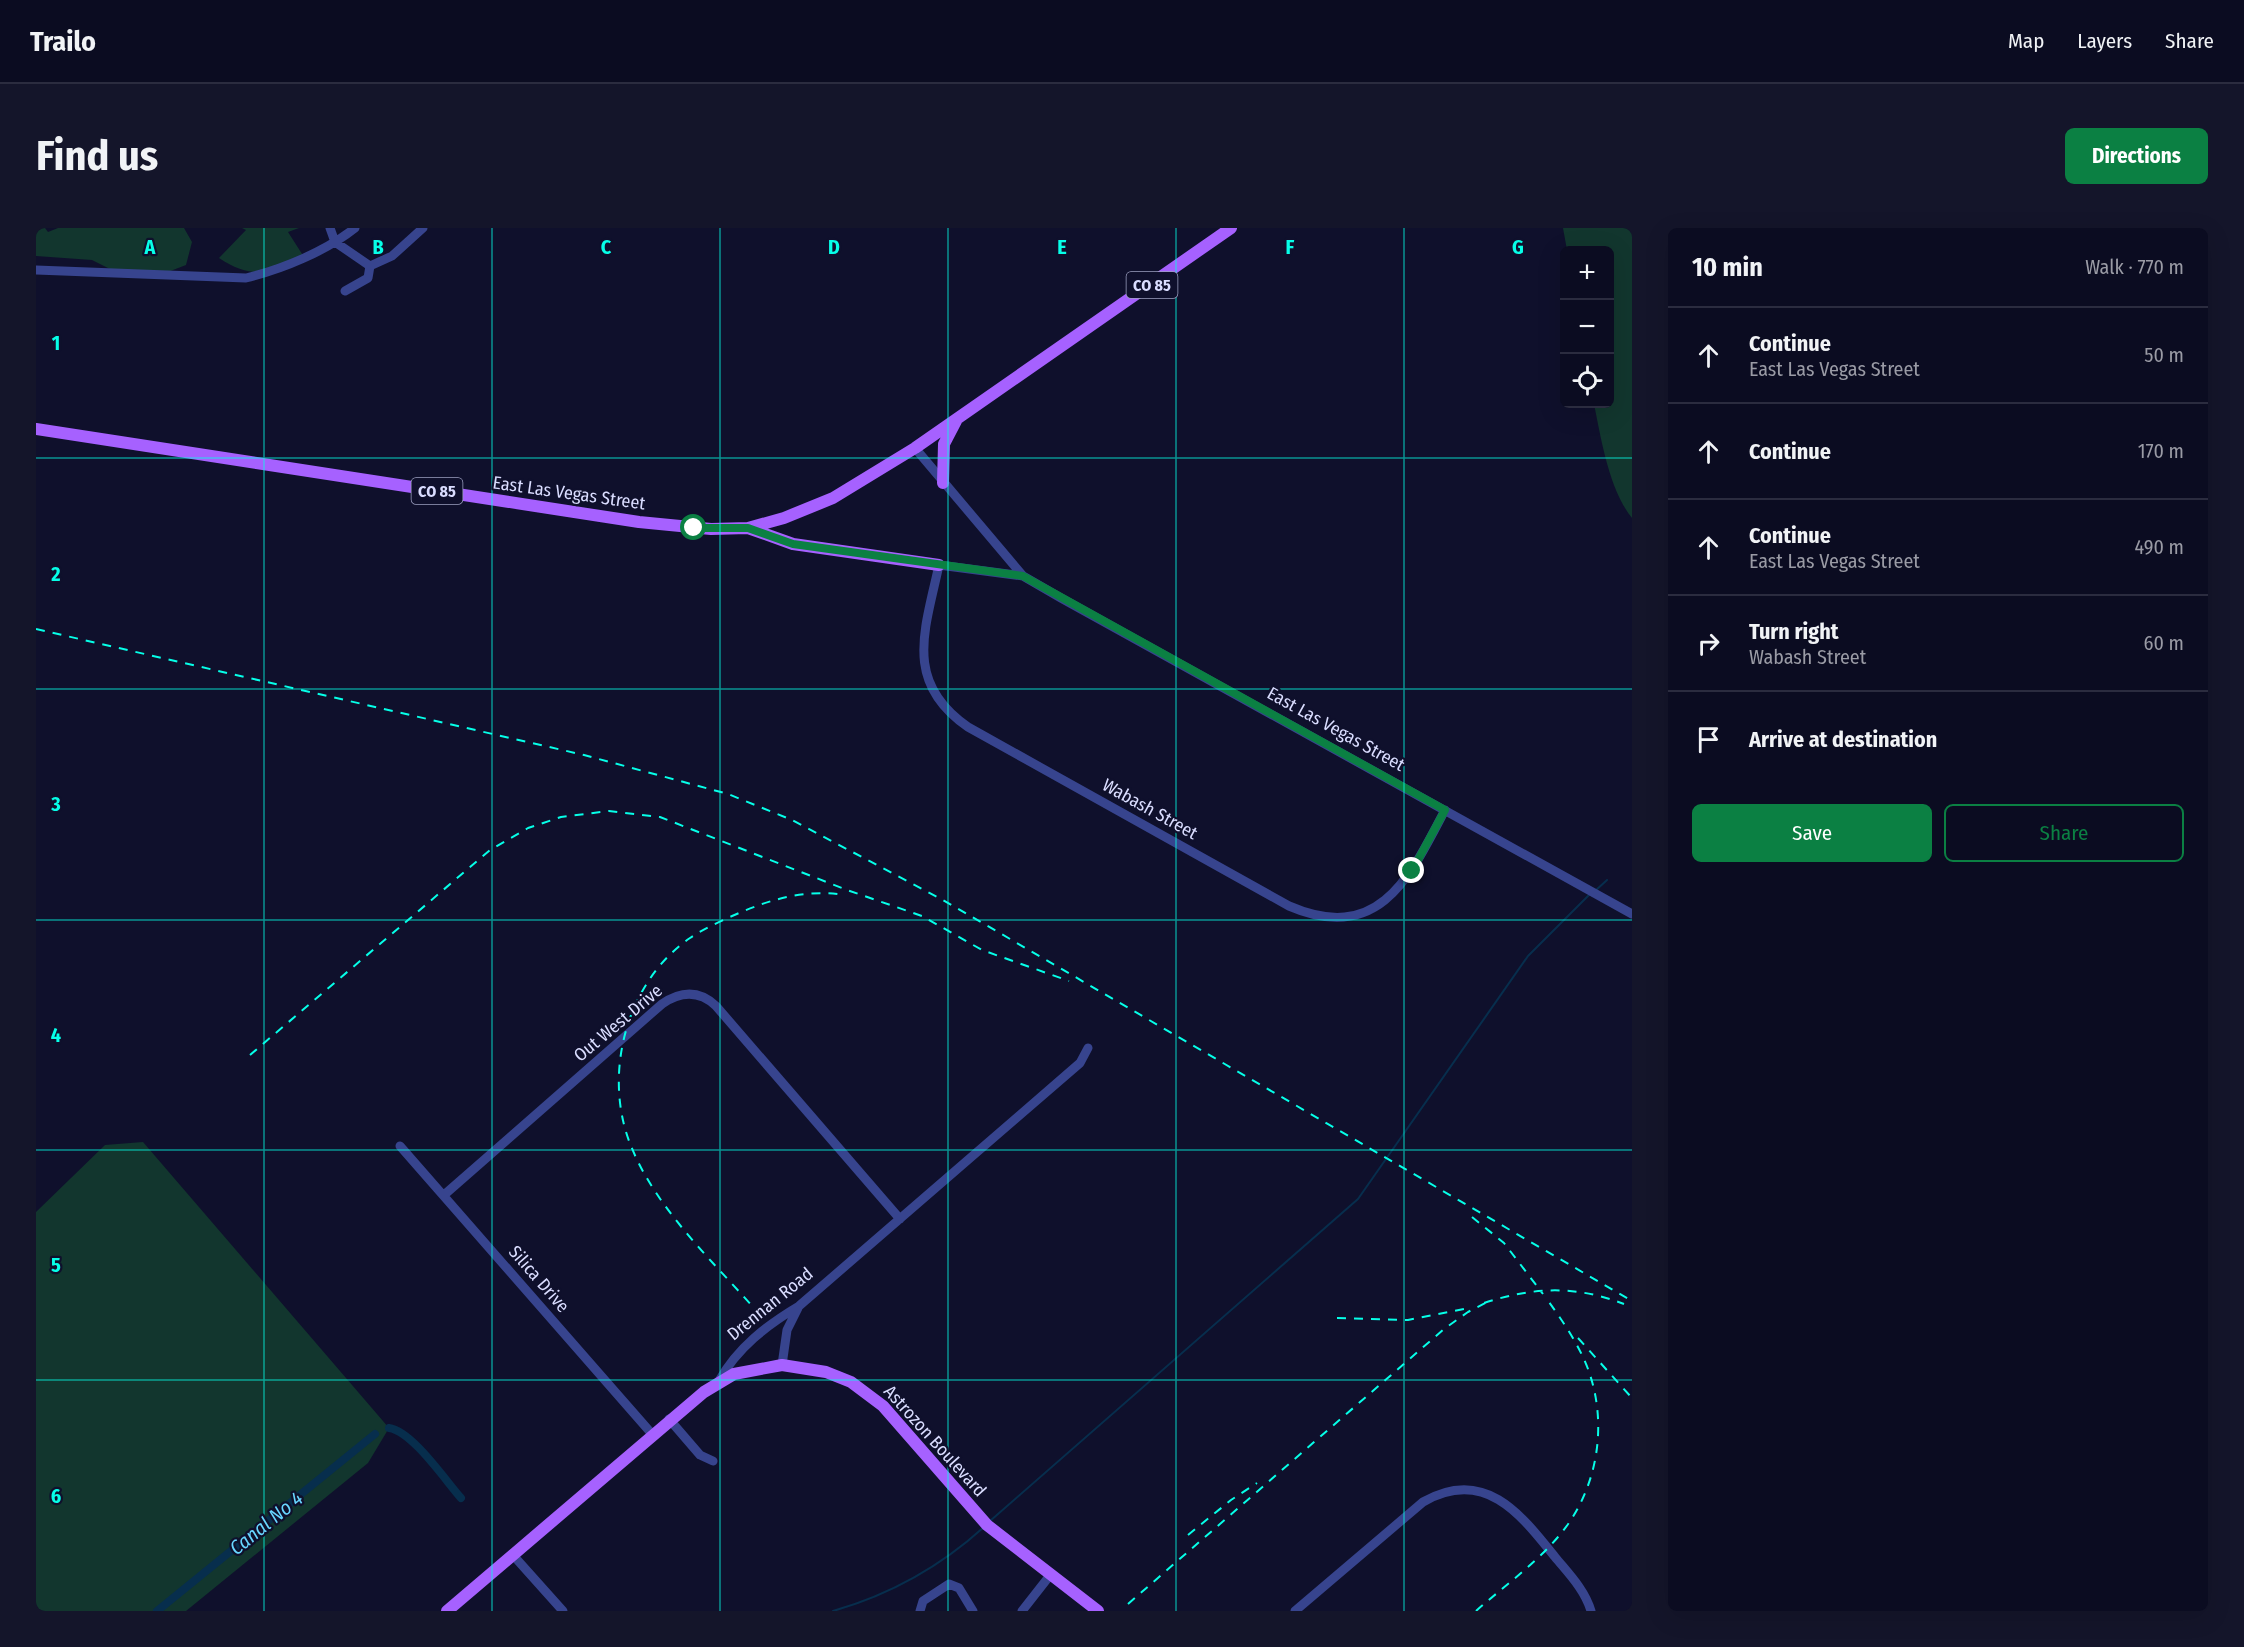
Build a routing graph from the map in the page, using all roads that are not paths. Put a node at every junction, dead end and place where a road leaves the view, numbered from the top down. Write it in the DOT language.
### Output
graph roads {
  1 [pos="330,228"];
  2 [pos="355,228"];
  3 [pos="423,228"];
  4 [pos="1231,228"];
  5 [pos="336,242"];
  6 [pos="370,266"];
  7 [pos="36,270"];
  8 [pos="345,291"];
  9 [pos="959,417"];
  10 [pos="36,429"];
  11 [pos="915,448"];
  12 [pos="943,483"];
  13 [pos="748,528"];
  14 [pos="939,565"];
  15 [pos="1023,576"];
  16 [pos="1445,810"];
  17 [pos="1632,914"];
  18 [pos="1088,1047"];
  19 [pos="400,1146"];
  20 [pos="444,1195"];
  21 [pos="900,1219"];
  22 [pos="799,1306"];
  23 [pos="782,1365"];
  24 [pos="719,1381"];
  25 [pos="669,1419"];
  26 [pos="652,1434"];
  27 [pos="713,1461"];
  28 [pos="512,1554"];
  29 [pos="1051,1574"];
  30 [pos="447,1611"];
  31 [pos="563,1611"];
  32 [pos="920,1611"];
  33 [pos="973,1611"];
  34 [pos="1022,1611"];
  35 [pos="1098,1611"];
  36 [pos="1295,1611"];
  37 [pos="1591,1611"];
  1 -- 5 [label="street"];
  2 -- 5 [label="street"];
  3 -- 6 [label="street"];
  4 -- 9 [label="main road, CO 85"];
  5 -- 6 [label="street"];
  5 -- 7 [label="street"];
  6 -- 8 [label="street"];
  9 -- 11 [label="main road, CO 85"];
  9 -- 12 [label="main road"];
  10 -- 13 [label="main road, East Las Vegas Street / CO 85"];
  11 -- 12 [label="street, East Las Vegas Street"];
  11 -- 13 [label="main road, East Las Vegas Street / CO 85"];
  12 -- 15 [label="street, East Las Vegas Street"];
  13 -- 14 [label="main road"];
  14 -- 15 [label="street, East Las Vegas Street"];
  14 -- 16 [label="street, Wabash Street"];
  15 -- 16 [label="street, East Las Vegas Street"];
  16 -- 17 [label="street, East Las Vegas Street"];
  18 -- 21 [label="street, Drennan Road"];
  19 -- 20 [label="street, Silica Drive"];
  20 -- 21 [label="street, Out West Drive"];
  20 -- 26 [label="street, Silica Drive"];
  21 -- 22 [label="street, Drennan Road"];
  22 -- 23 [label="street"];
  22 -- 24 [label="street, Drennan Road"];
  23 -- 24 [label="main road, Astrozon Boulevard"];
  23 -- 29 [label="main road, Astrozon Boulevard"];
  24 -- 25 [label="main road, Drennan Road"];
  25 -- 26 [label="main road, Drennan Road"];
  25 -- 27 [label="street"];
  26 -- 28 [label="main road, Drennan Road"];
  28 -- 30 [label="main road, Drennan Road"];
  28 -- 31 [label="street"];
  29 -- 34 [label="street"];
  29 -- 35 [label="main road, Astrozon Boulevard"];
  32 -- 33 [label="street"];
  36 -- 37 [label="street"];
}
